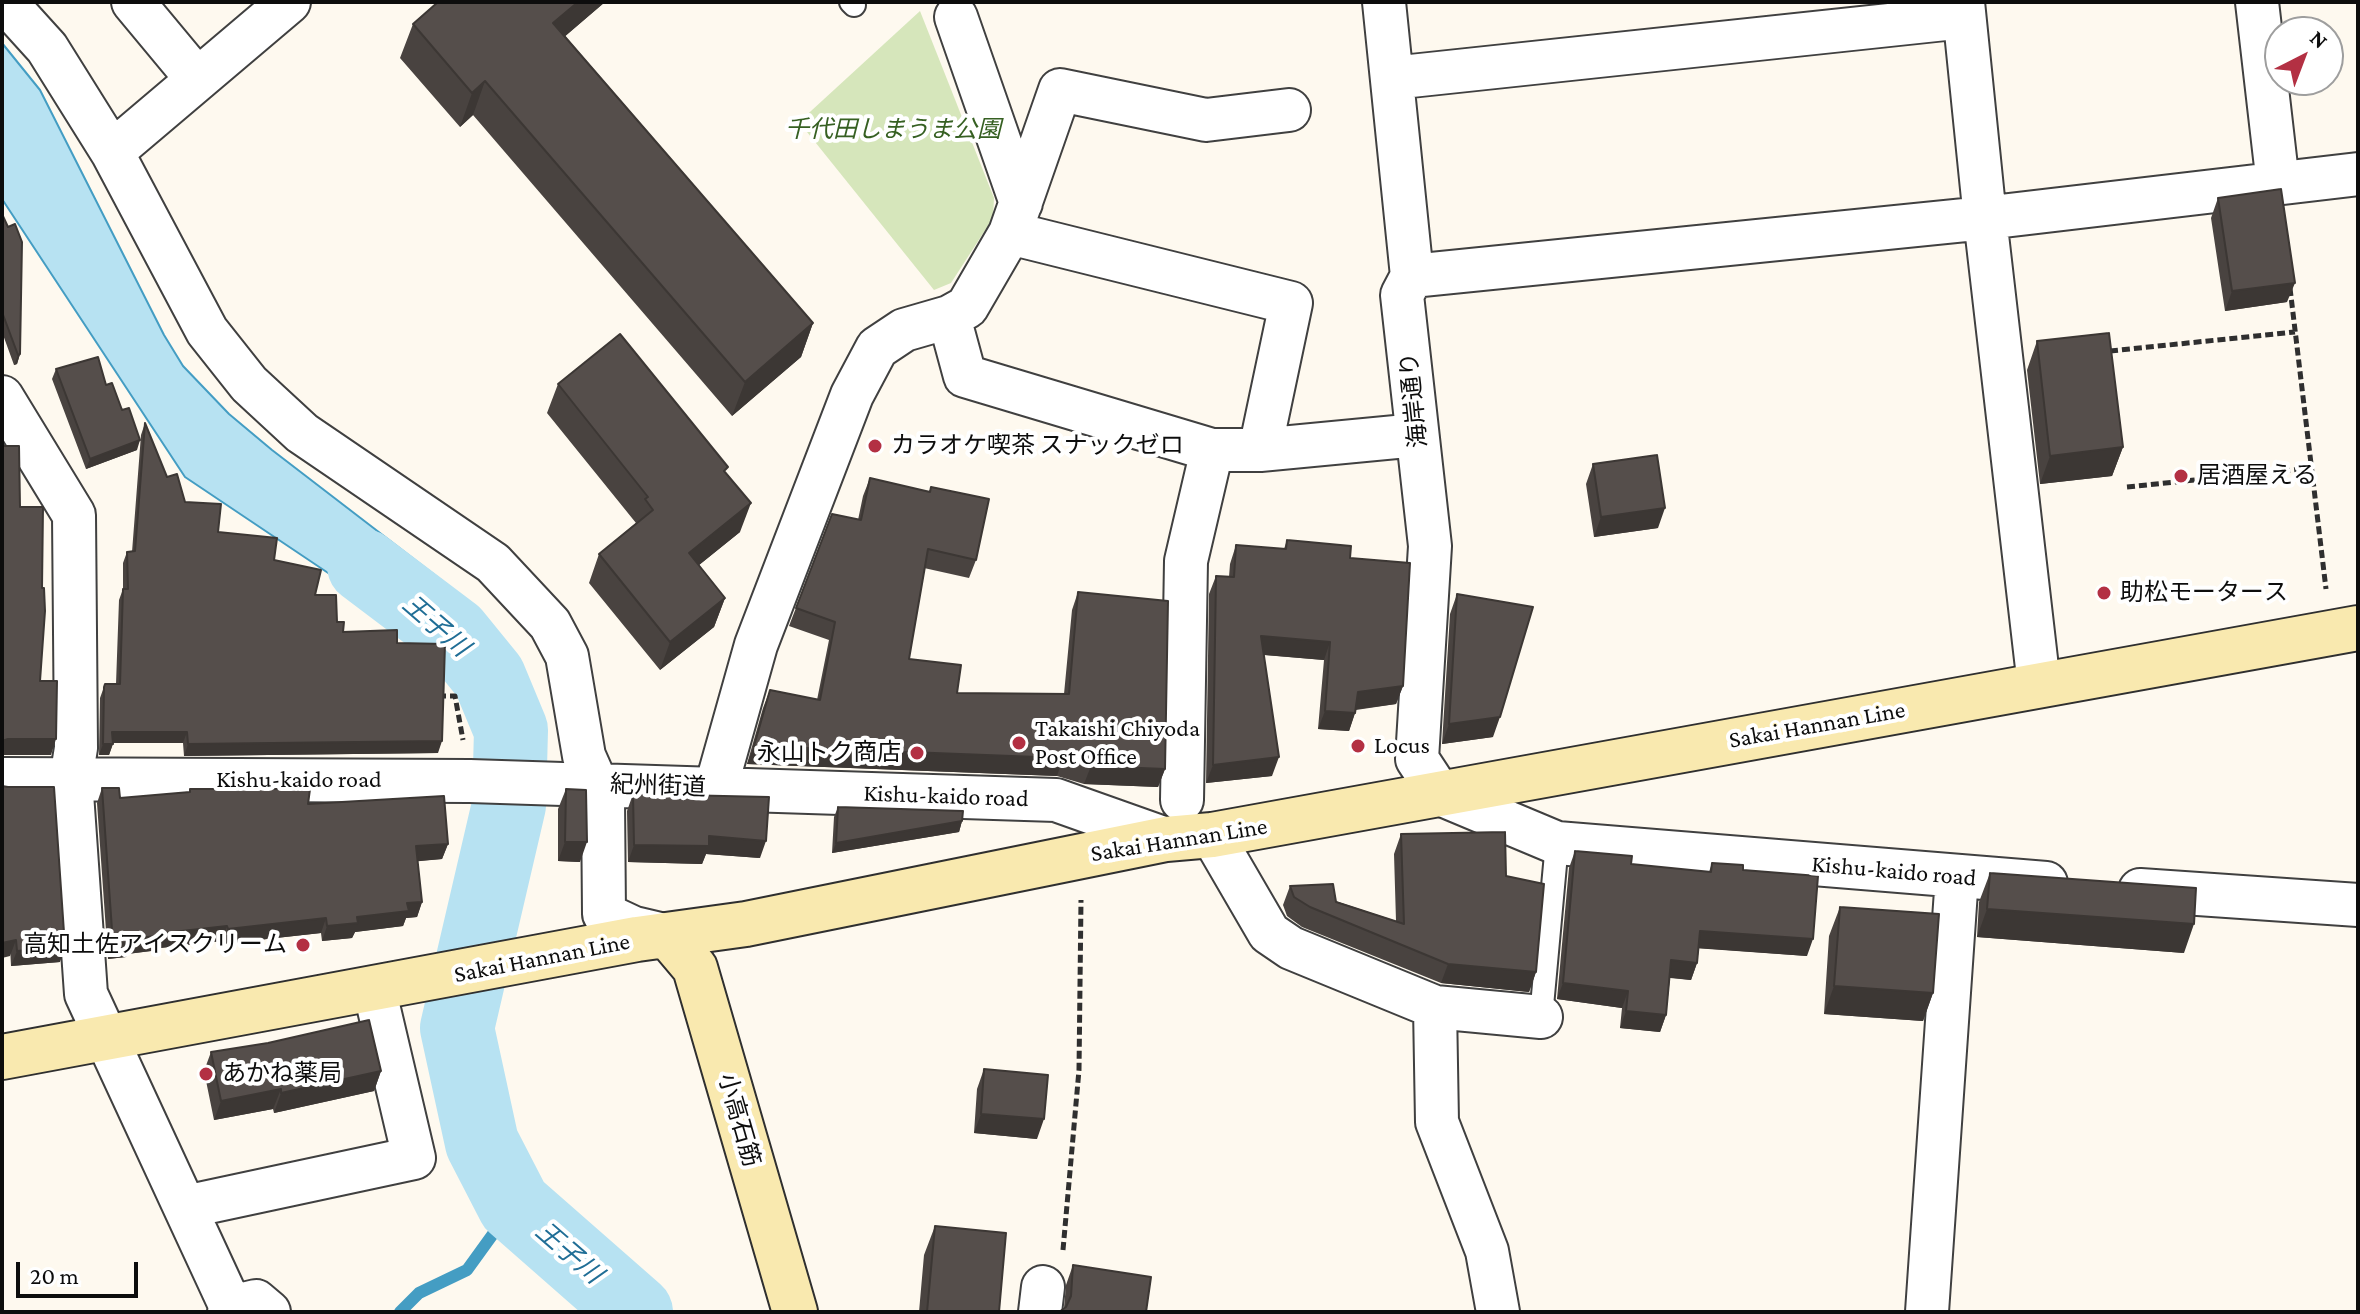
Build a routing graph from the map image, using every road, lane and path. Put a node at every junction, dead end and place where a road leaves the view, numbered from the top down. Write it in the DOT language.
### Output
graph roads {
  1 [pos="2,2"];
  2 [pos="133,2"];
  3 [pos="289,2"];
  4 [pos="1384,2"];
  5 [pos="2257,2"];
  6 [pos="1964,10"];
  7 [pos="956,17"];
  8 [pos="1392,78"];
  9 [pos="197,79"];
  10 [pos="1289,110"];
  11 [pos="112,152"];
  12 [pos="2358,174"];
  13 [pos="2278,184"];
  14 [pos="1016,218"];
  15 [pos="1985,218"];
  16 [pos="2288,273"];
  17 [pos="1412,276"];
  18 [pos="949,317"];
  19 [pos="2295,332"];
  20 [pos="2110,351"];
  21 [pos="2,397"];
  22 [pos="1417,435"];
  23 [pos="1212,450"];
  24 [pos="1260,450"];
  25 [pos="2311,468"];
  26 [pos="2127,487"];
  27 [pos="2326,589"];
  28 [pos="2358,628"];
  29 [pos="2039,685"];
  30 [pos="424,696"];
  31 [pos="2,779"];
  32 [pos="71,779"];
  33 [pos="470,781"];
  34 [pos="595,784"];
  35 [pos="720,788"];
  36 [pos="1440,794"];
  37 [pos="1174,820"];
  38 [pos="1212,835"];
  39 [pos="1557,843"];
  40 [pos="1957,876"];
  41 [pos="1081,900"];
  42 [pos="2358,905"];
  43 [pos="668,936"];
  44 [pos="374,988"];
  45 [pos="1435,1007"];
  46 [pos="1541,1017"];
  47 [pos="106,1036"];
  48 [pos="2,1057"];
  49 [pos="185,1207"];
  50 [pos="1042,1299"];
  51 [pos="243,1310"];
  52 [pos="795,1312"];
  53 [pos="1498,1312"];
  54 [pos="1927,1312"];
  1 -- 11 [label="street"];
  2 -- 9 [label="street"];
  3 -- 9 [label="street"];
  4 -- 8 [label="street, 海岸通り"];
  5 -- 13 [label="street"];
  6 -- 8 [label="street"];
  6 -- 15 [label="street"];
  7 -- 14 [label="street"];
  8 -- 17 [label="street, 海岸通り"];
  9 -- 11 [label="street"];
  10 -- 14 [label="street"];
  11 -- 34 [label="street"];
  12 -- 13 [label="street"];
  13 -- 15 [label="street"];
  14 -- 18 [label="street"];
  14 -- 24 [label="street"];
  15 -- 17 [label="street"];
  15 -- 29 [label="street"];
  16 -- 19 [label="path"];
  17 -- 22 [label="street, 海岸通り"];
  18 -- 23 [label="street"];
  18 -- 35 [label="street"];
  19 -- 20 [label="path"];
  19 -- 25 [label="path"];
  21 -- 32 [label="street"];
  22 -- 24 [label="street"];
  22 -- 36 [label="street, 海岸通り"];
  23 -- 24 [label="street"];
  23 -- 37 [label="street"];
  25 -- 26 [label="path"];
  25 -- 27 [label="path"];
  28 -- 29 [label="main road, Sakai Hannan Line"];
  29 -- 36 [label="main road, Sakai Hannan Line"];
  30 -- 33 [label="path"];
  31 -- 32 [label="street, Kishu-kaido road"];
  32 -- 33 [label="street, Kishu-kaido road"];
  32 -- 47 [label="street"];
  33 -- 34 [label="street, Kishu-kaido road"];
  34 -- 35 [label="street, 紀州街道"];
  34 -- 43 [label="street"];
  35 -- 37 [label="street, Kishu-kaido road"];
  36 -- 38 [label="main road, Sakai Hannan Line"];
  36 -- 39 [label="street, Kishu-kaido road"];
  37 -- 38 [label="main road, Sakai Hannan Line"];
  37 -- 43 [label="main road, Sakai Hannan Line"];
  38 -- 45 [label="street"];
  39 -- 40 [label="street, Kishu-kaido road"];
  39 -- 46 [label="lane"];
  40 -- 42 [label="street, Kishu-kaido road"];
  40 -- 54 [label="street"];
  41 -- 50 [label="path"];
  43 -- 44 [label="main road, Sakai Hannan Line"];
  43 -- 52 [label="main road, 小高石筋"];
  44 -- 47 [label="main road, Sakai Hannan Line"];
  44 -- 49 [label="street"];
  45 -- 46 [label="street"];
  45 -- 53 [label="street"];
  47 -- 48 [label="main road, Sakai Hannan Line"];
  47 -- 49 [label="street"];
  49 -- 51 [label="street"];
}
